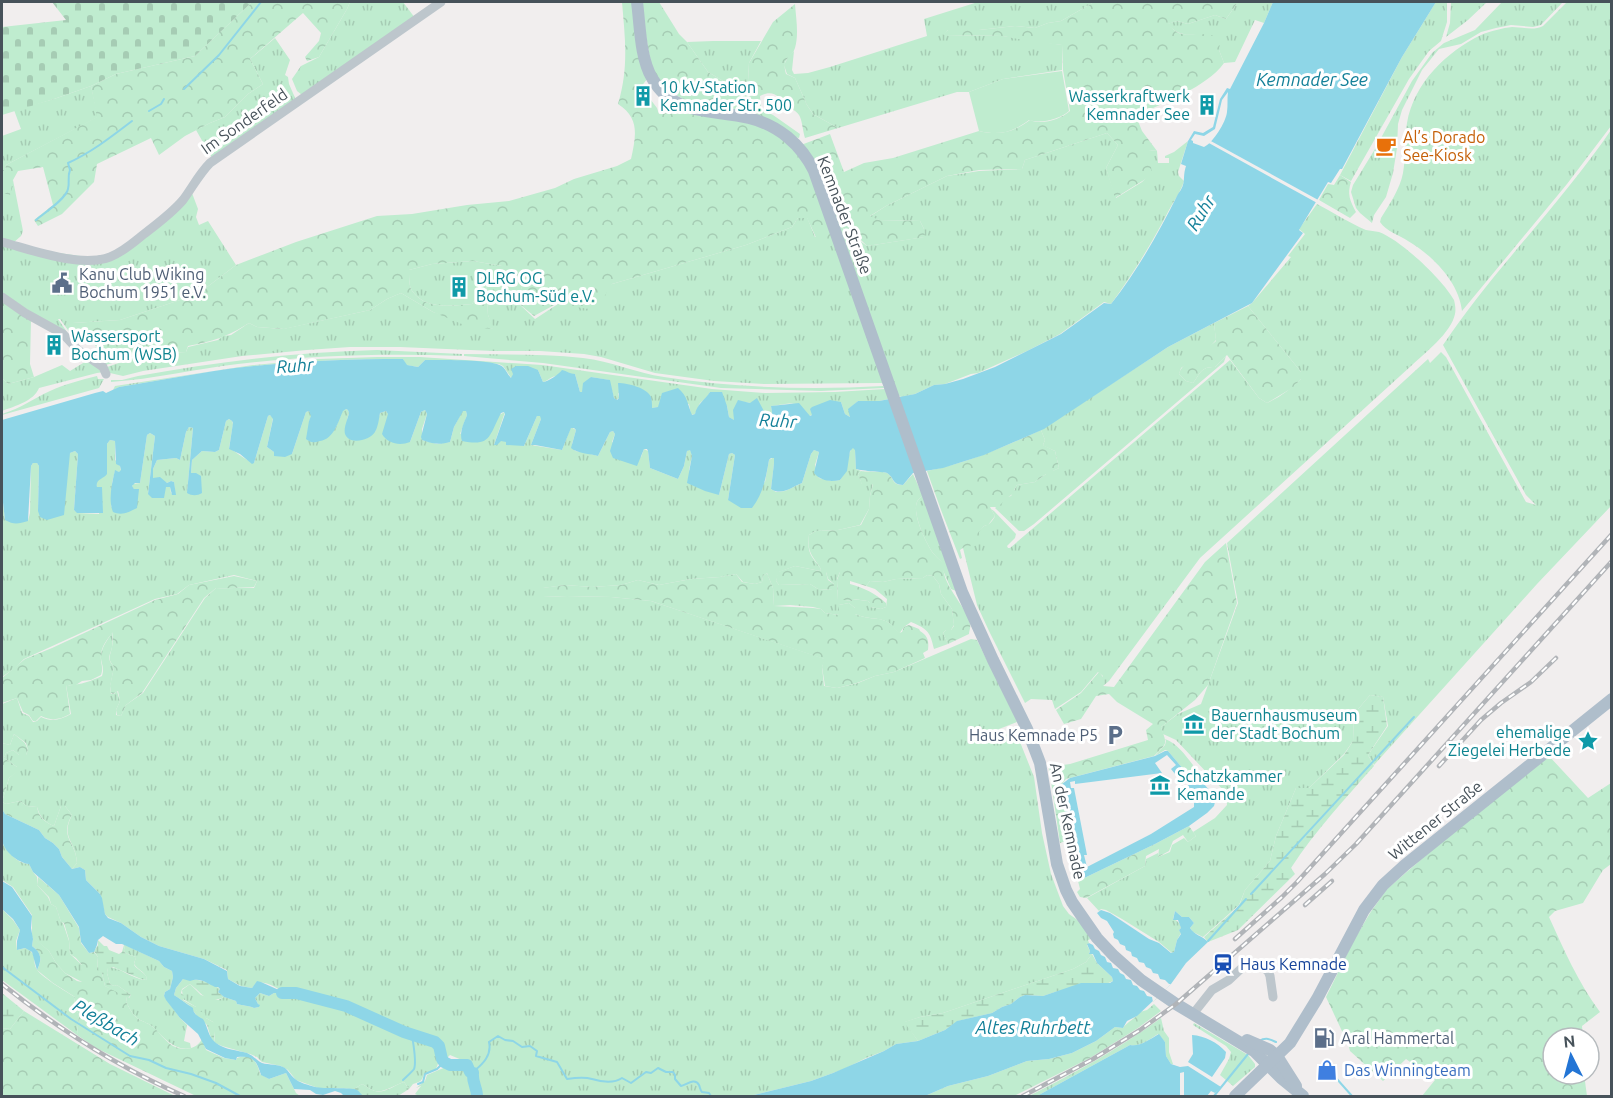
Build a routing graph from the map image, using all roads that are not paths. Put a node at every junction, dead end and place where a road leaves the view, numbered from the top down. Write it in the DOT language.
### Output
graph roads {
  1 [pos="441,2"];
  2 [pos="637,2"];
  3 [pos="2,242"];
  4 [pos="2,297"];
  5 [pos="106,374"];
  6 [pos="928,494"];
  7 [pos="1611,699"];
  8 [pos="1273,997"];
  9 [pos="1193,1014"];
  10 [pos="1275,1063"];
  11 [pos="1235,1096"];
  12 [pos="1242,1096"];
  13 [pos="1300,1096"];
  1 -- 3 [label="street, Im Sonderfeld"];
  2 -- 6 [label="main road, Kemnader Straße"];
  4 -- 5 [label="street"];
  6 -- 9 [label="main road, An der Kemnade"];
  7 -- 10 [label="main road, Wittener Straße"];
  8 -- 9 [label="street"];
  9 -- 10 [label="main road, An der Kemnade"];
  10 -- 11 [label="main road, Wittener Straße"];
  10 -- 12 [label="main road, Wittener Straße"];
  10 -- 13 [label="main road, An der Kemnade"];
}
